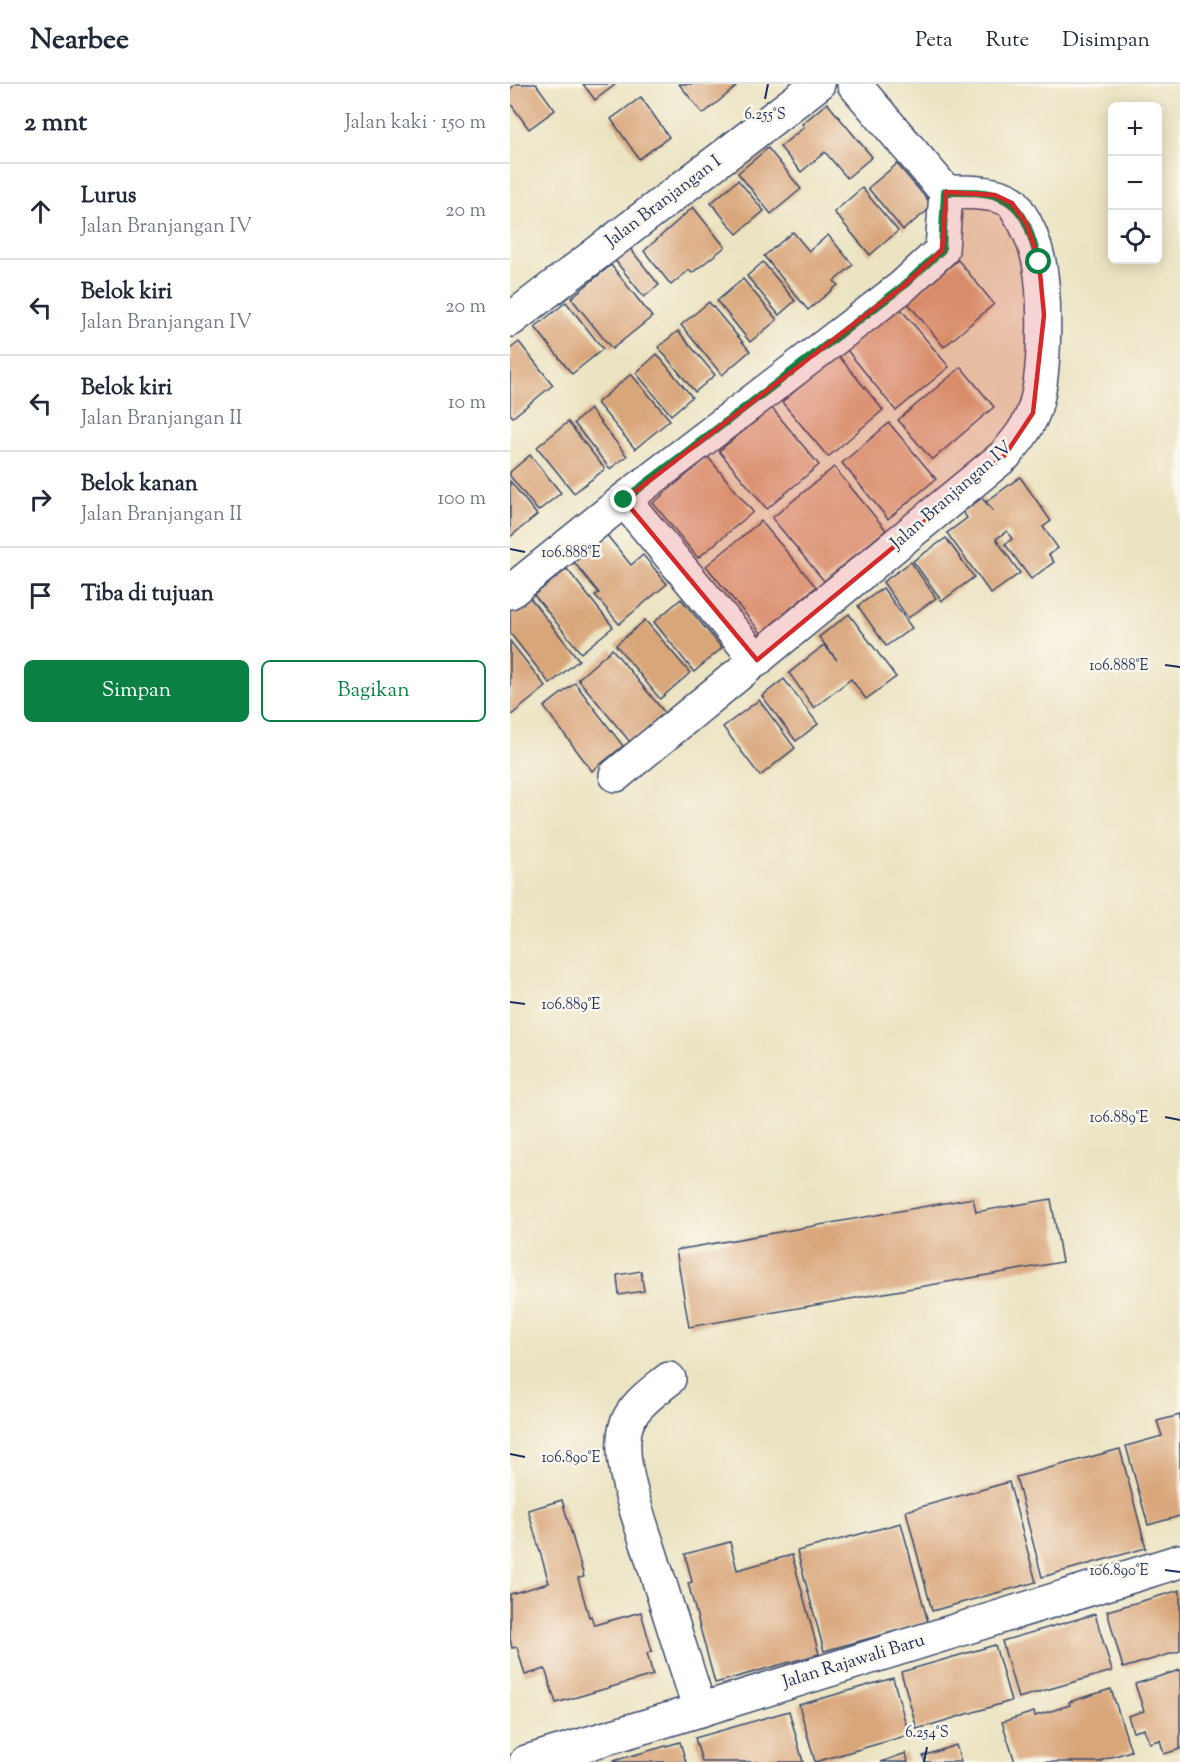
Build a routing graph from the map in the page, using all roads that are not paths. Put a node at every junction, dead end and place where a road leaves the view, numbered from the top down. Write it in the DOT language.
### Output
graph roads {
  1 [pos="818,84"];
  2 [pos="854,84"];
  3 [pos="945,192"];
  4 [pos="510,320"];
  5 [pos="624,500"];
  6 [pos="510,592"];
  7 [pos="757,660"];
  8 [pos="616,775"];
  9 [pos="669,1379"];
  10 [pos="1180,1561"];
  11 [pos="700,1710"];
  12 [pos="526,1762"];
  1 -- 4 [label="street, Jalan Branjangan I"];
  2 -- 3 [label="street"];
  3 -- 5 [label="street"];
  3 -- 7 [label="street, Jalan Branjangan IV"];
  5 -- 6 [label="street"];
  5 -- 7 [label="street"];
  7 -- 8 [label="street, Jalan Branjangan IV"];
  9 -- 11 [label="street"];
  10 -- 11 [label="street, Jalan Rajawali Baru"];
  11 -- 12 [label="street, Jalan Rajawali Baru"];
}
